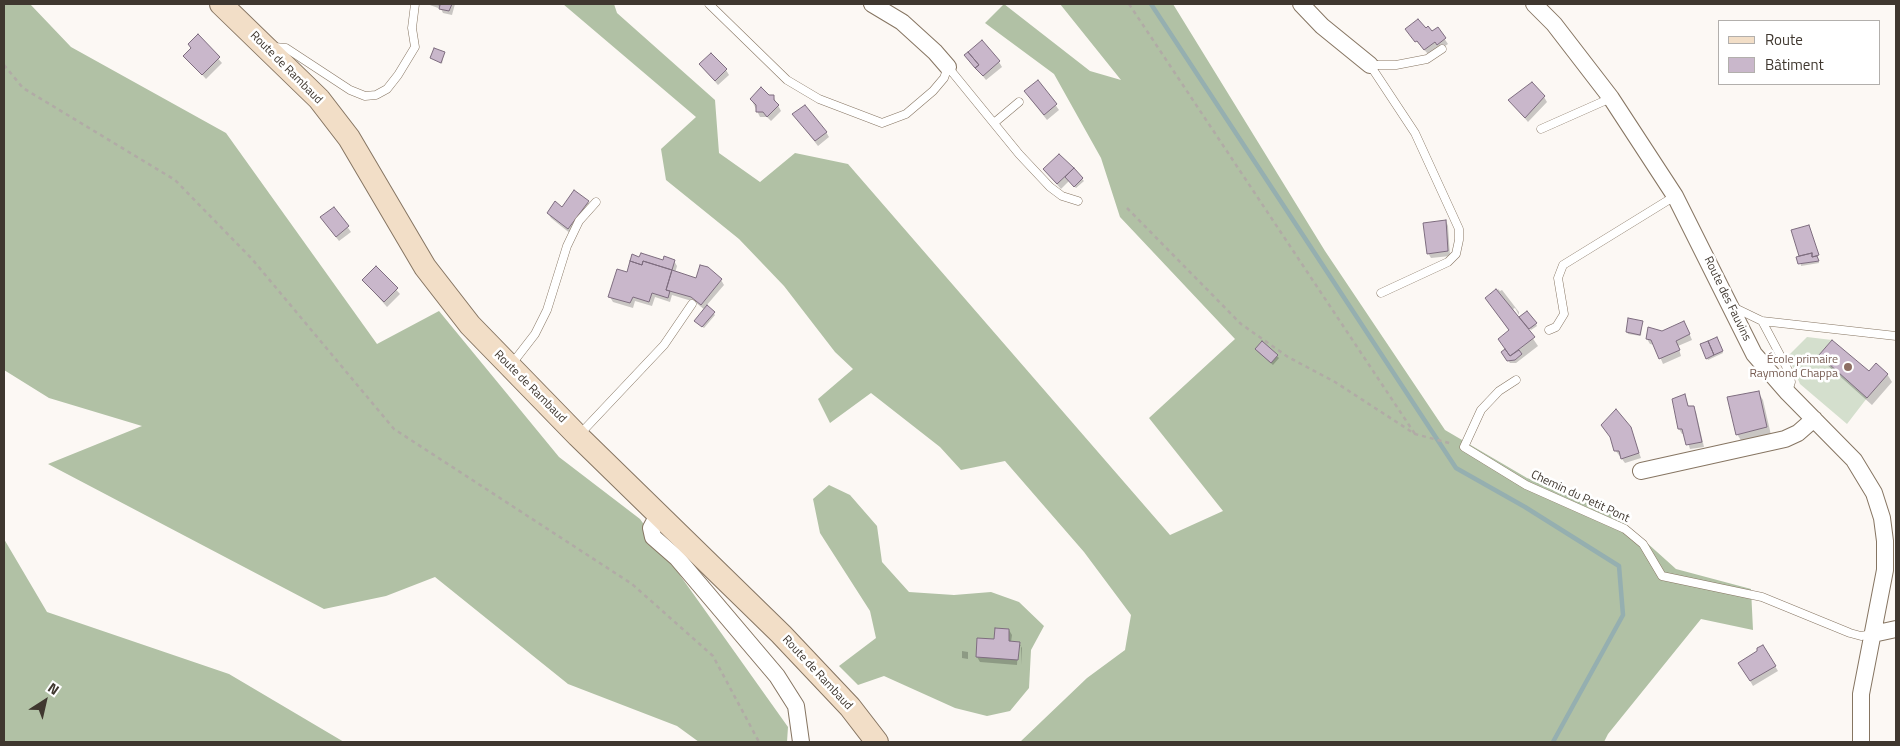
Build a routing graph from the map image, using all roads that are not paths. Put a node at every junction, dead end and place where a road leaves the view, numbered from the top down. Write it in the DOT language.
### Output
graph roads {
  1 [pos="221,4"];
  2 [pos="415,4"];
  3 [pos="709,4"];
  4 [pos="872,4"];
  5 [pos="1301,4"];
  6 [pos="1534,4"];
  7 [pos="267,48"];
  8 [pos="1442,49"];
  9 [pos="1370,65"];
  10 [pos="948,66"];
  11 [pos="1611,98"];
  12 [pos="1019,102"];
  13 [pos="994,123"];
  14 [pos="1542,130"];
  15 [pos="1675,196"];
  16 [pos="1078,201"];
  17 [pos="596,202"];
  18 [pos="1382,293"];
  19 [pos="692,304"];
  20 [pos="1731,306"];
  21 [pos="1762,321"];
  22 [pos="1549,330"];
  23 [pos="1896,336"];
  24 [pos="510,367"];
  25 [pos="1516,380"];
  26 [pos="1788,393"];
  27 [pos="1814,419"];
  28 [pos="578,436"];
  29 [pos="1641,471"];
  30 [pos="659,513"];
  31 [pos="1896,629"];
  32 [pos="1873,634"];
  33 [pos="800,742"];
  34 [pos="877,742"];
  35 [pos="1861,742"];
  1 -- 7 [label="street, Route de Rambaud"];
  2 -- 7 [label="lane"];
  3 -- 10 [label="lane"];
  4 -- 10 [label="street"];
  5 -- 9 [label="street"];
  6 -- 11 [label="street, Route des Fauvins"];
  7 -- 24 [label="street, Route de Rambaud"];
  8 -- 9 [label="lane"];
  9 -- 18 [label="lane"];
  10 -- 13 [label="lane"];
  11 -- 14 [label="lane"];
  11 -- 15 [label="street, Route des Fauvins"];
  12 -- 13 [label="lane"];
  13 -- 16 [label="lane"];
  15 -- 20 [label="street, Route des Fauvins"];
  15 -- 22 [label="lane"];
  17 -- 24 [label="lane"];
  19 -- 28 [label="lane"];
  20 -- 21 [label="lane"];
  20 -- 26 [label="street, Route des Fauvins"];
  21 -- 23 [label="lane"];
  21 -- 26 [label="lane"];
  24 -- 28 [label="street, Route de Rambaud"];
  25 -- 32 [label="lane, Chemin du Petit Pont"];
  26 -- 27 [label="street, Route des Fauvins"];
  27 -- 29 [label="street"];
  27 -- 32 [label="street, Route des Fauvins"];
  28 -- 30 [label="street, Route de Rambaud"];
  30 -- 33 [label="street"];
  30 -- 34 [label="street, Route de Rambaud"];
  31 -- 32 [label="street"];
  32 -- 35 [label="street, Route des Fauvins"];
}
